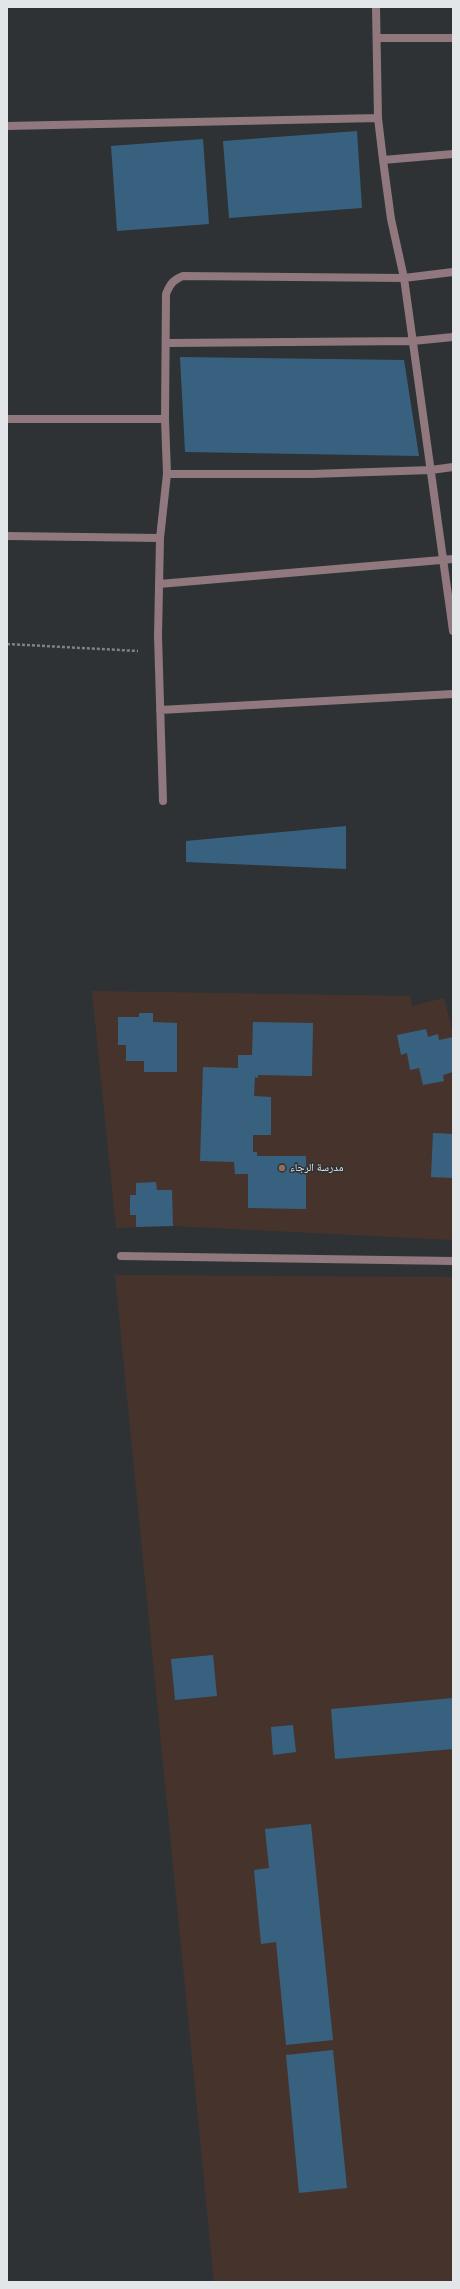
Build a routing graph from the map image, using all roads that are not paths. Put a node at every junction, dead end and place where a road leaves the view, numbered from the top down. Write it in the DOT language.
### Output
graph roads {
  1 [pos="376,7"];
  2 [pos="377,38"];
  3 [pos="453,38"];
  4 [pos="378,118"];
  5 [pos="7,126"];
  6 [pos="453,154"];
  7 [pos="383,160"];
  8 [pos="453,272"];
  9 [pos="404,278"];
  10 [pos="453,337"];
  11 [pos="413,341"];
  12 [pos="166,343"];
  13 [pos="7,419"];
  14 [pos="165,419"];
  15 [pos="453,467"];
  16 [pos="431,470"];
  17 [pos="168,474"];
  18 [pos="7,536"];
  19 [pos="160,538"];
  20 [pos="444,559"];
  21 [pos="453,559"];
  22 [pos="159,584"];
  23 [pos="453,631"];
  24 [pos="453,694"];
  25 [pos="160,710"];
  26 [pos="163,801"];
  27 [pos="121,1256"];
  28 [pos="453,1261"];
  1 -- 2 [label="street"];
  2 -- 3 [label="street"];
  2 -- 4 [label="street"];
  4 -- 5 [label="street"];
  4 -- 7 [label="street"];
  6 -- 7 [label="street"];
  7 -- 9 [label="street"];
  8 -- 9 [label="street"];
  9 -- 11 [label="street"];
  9 -- 12 [label="street"];
  10 -- 11 [label="street"];
  11 -- 12 [label="street"];
  11 -- 16 [label="street"];
  12 -- 14 [label="street"];
  13 -- 14 [label="street"];
  14 -- 17 [label="street"];
  15 -- 16 [label="street"];
  16 -- 17 [label="street"];
  16 -- 20 [label="street"];
  17 -- 19 [label="street"];
  18 -- 19 [label="street"];
  19 -- 22 [label="street"];
  20 -- 21 [label="street"];
  20 -- 22 [label="street"];
  20 -- 23 [label="street"];
  22 -- 25 [label="street"];
  24 -- 25 [label="street"];
  25 -- 26 [label="street"];
  27 -- 28 [label="street"];
}
